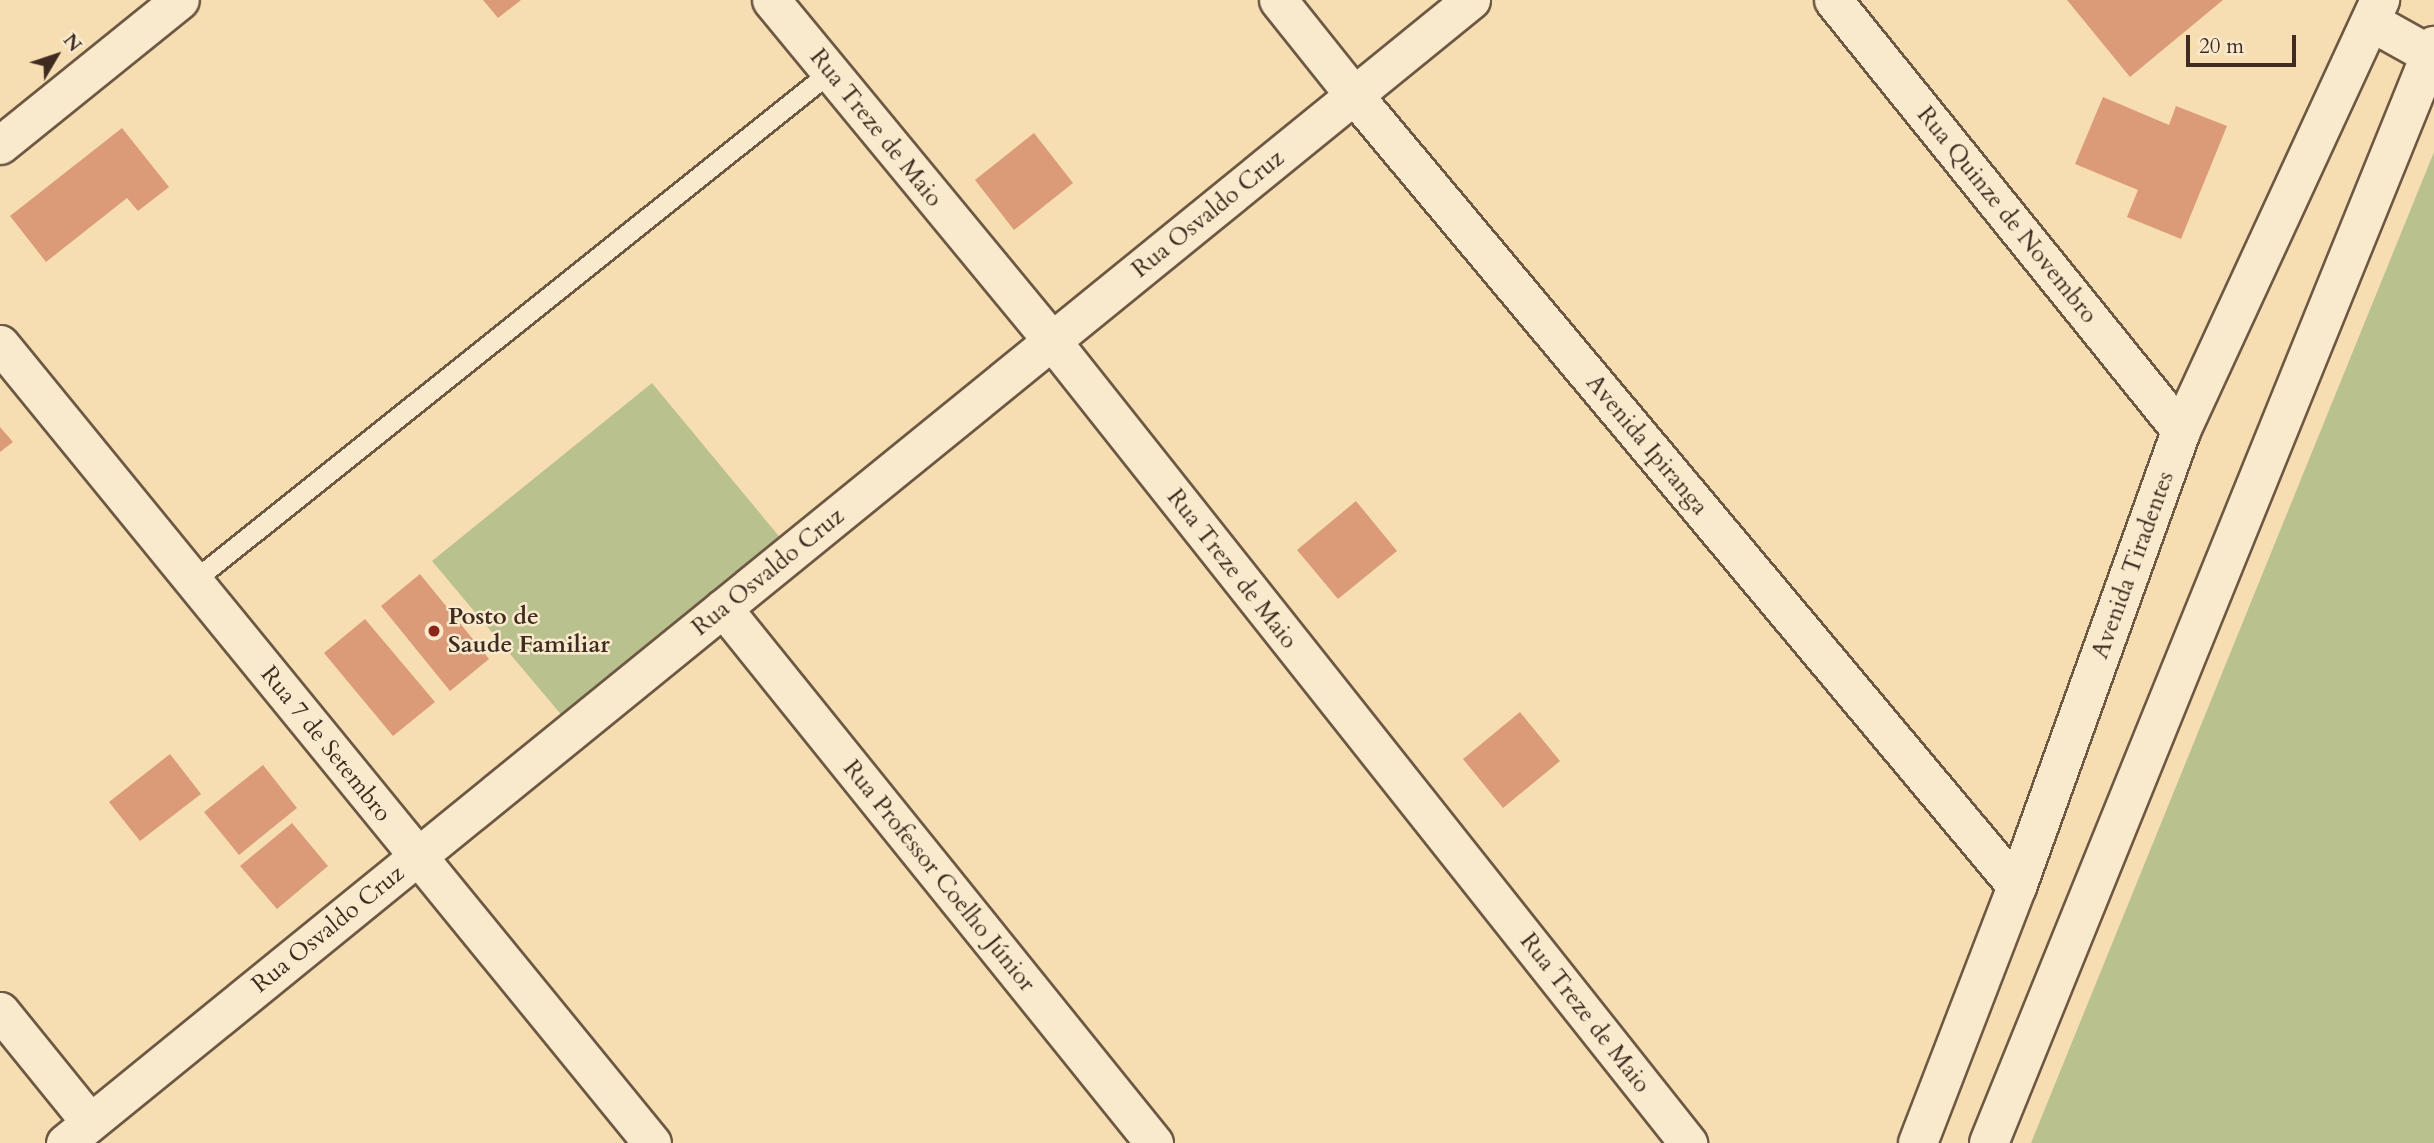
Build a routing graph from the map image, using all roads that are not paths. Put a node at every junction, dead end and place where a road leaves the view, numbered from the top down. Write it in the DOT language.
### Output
graph roads {
  1 [pos="180,0"];
  2 [pos="771,0"];
  3 [pos="1279,0"];
  4 [pos="1471,0"];
  5 [pos="1833,0"];
  6 [pos="2375,11"];
  7 [pos="2433,52"];
  8 [pos="830,72"];
  9 [pos="1353,94"];
  10 [pos="0,145"];
  11 [pos="1052,341"];
  12 [pos="0,344"];
  13 [pos="2181,431"];
  14 [pos="193,581"];
  15 [pos="723,608"];
  16 [pos="418,856"];
  17 [pos="2017,887"];
  18 [pos="0,1011"];
  19 [pos="78,1133"];
  20 [pos="652,1143"];
  21 [pos="1154,1143"];
  22 [pos="1688,1143"];
  23 [pos="1918,1143"];
  24 [pos="1989,1143"];
  1 -- 10 [label="street"];
  2 -- 8 [label="street, Rua Treze de Maio"];
  3 -- 9 [label="street, Avenida Ipiranga"];
  4 -- 9 [label="street, Rua Osvaldo Cruz"];
  5 -- 13 [label="street, Rua Quinze de Novembro"];
  6 -- 7 [label="street"];
  6 -- 13 [label="street, Avenida Tiradentes"];
  7 -- 24 [label="street"];
  8 -- 11 [label="street, Rua Treze de Maio"];
  8 -- 14 [label="lane"];
  9 -- 11 [label="street, Rua Osvaldo Cruz"];
  9 -- 17 [label="street, Avenida Ipiranga"];
  11 -- 15 [label="street, Rua Osvaldo Cruz"];
  11 -- 22 [label="street, Rua Treze de Maio"];
  12 -- 14 [label="street, Rua 7 de Setembro"];
  13 -- 17 [label="street, Avenida Tiradentes"];
  14 -- 16 [label="street, Rua 7 de Setembro"];
  15 -- 16 [label="street, Rua Osvaldo Cruz"];
  15 -- 21 [label="street, Rua Professor Coelho Júnior"];
  16 -- 19 [label="street, Rua Osvaldo Cruz"];
  16 -- 20 [label="street, Rua 7 de Setembro"];
  17 -- 23 [label="street, Avenida Tiradentes"];
  18 -- 19 [label="street"];
}
